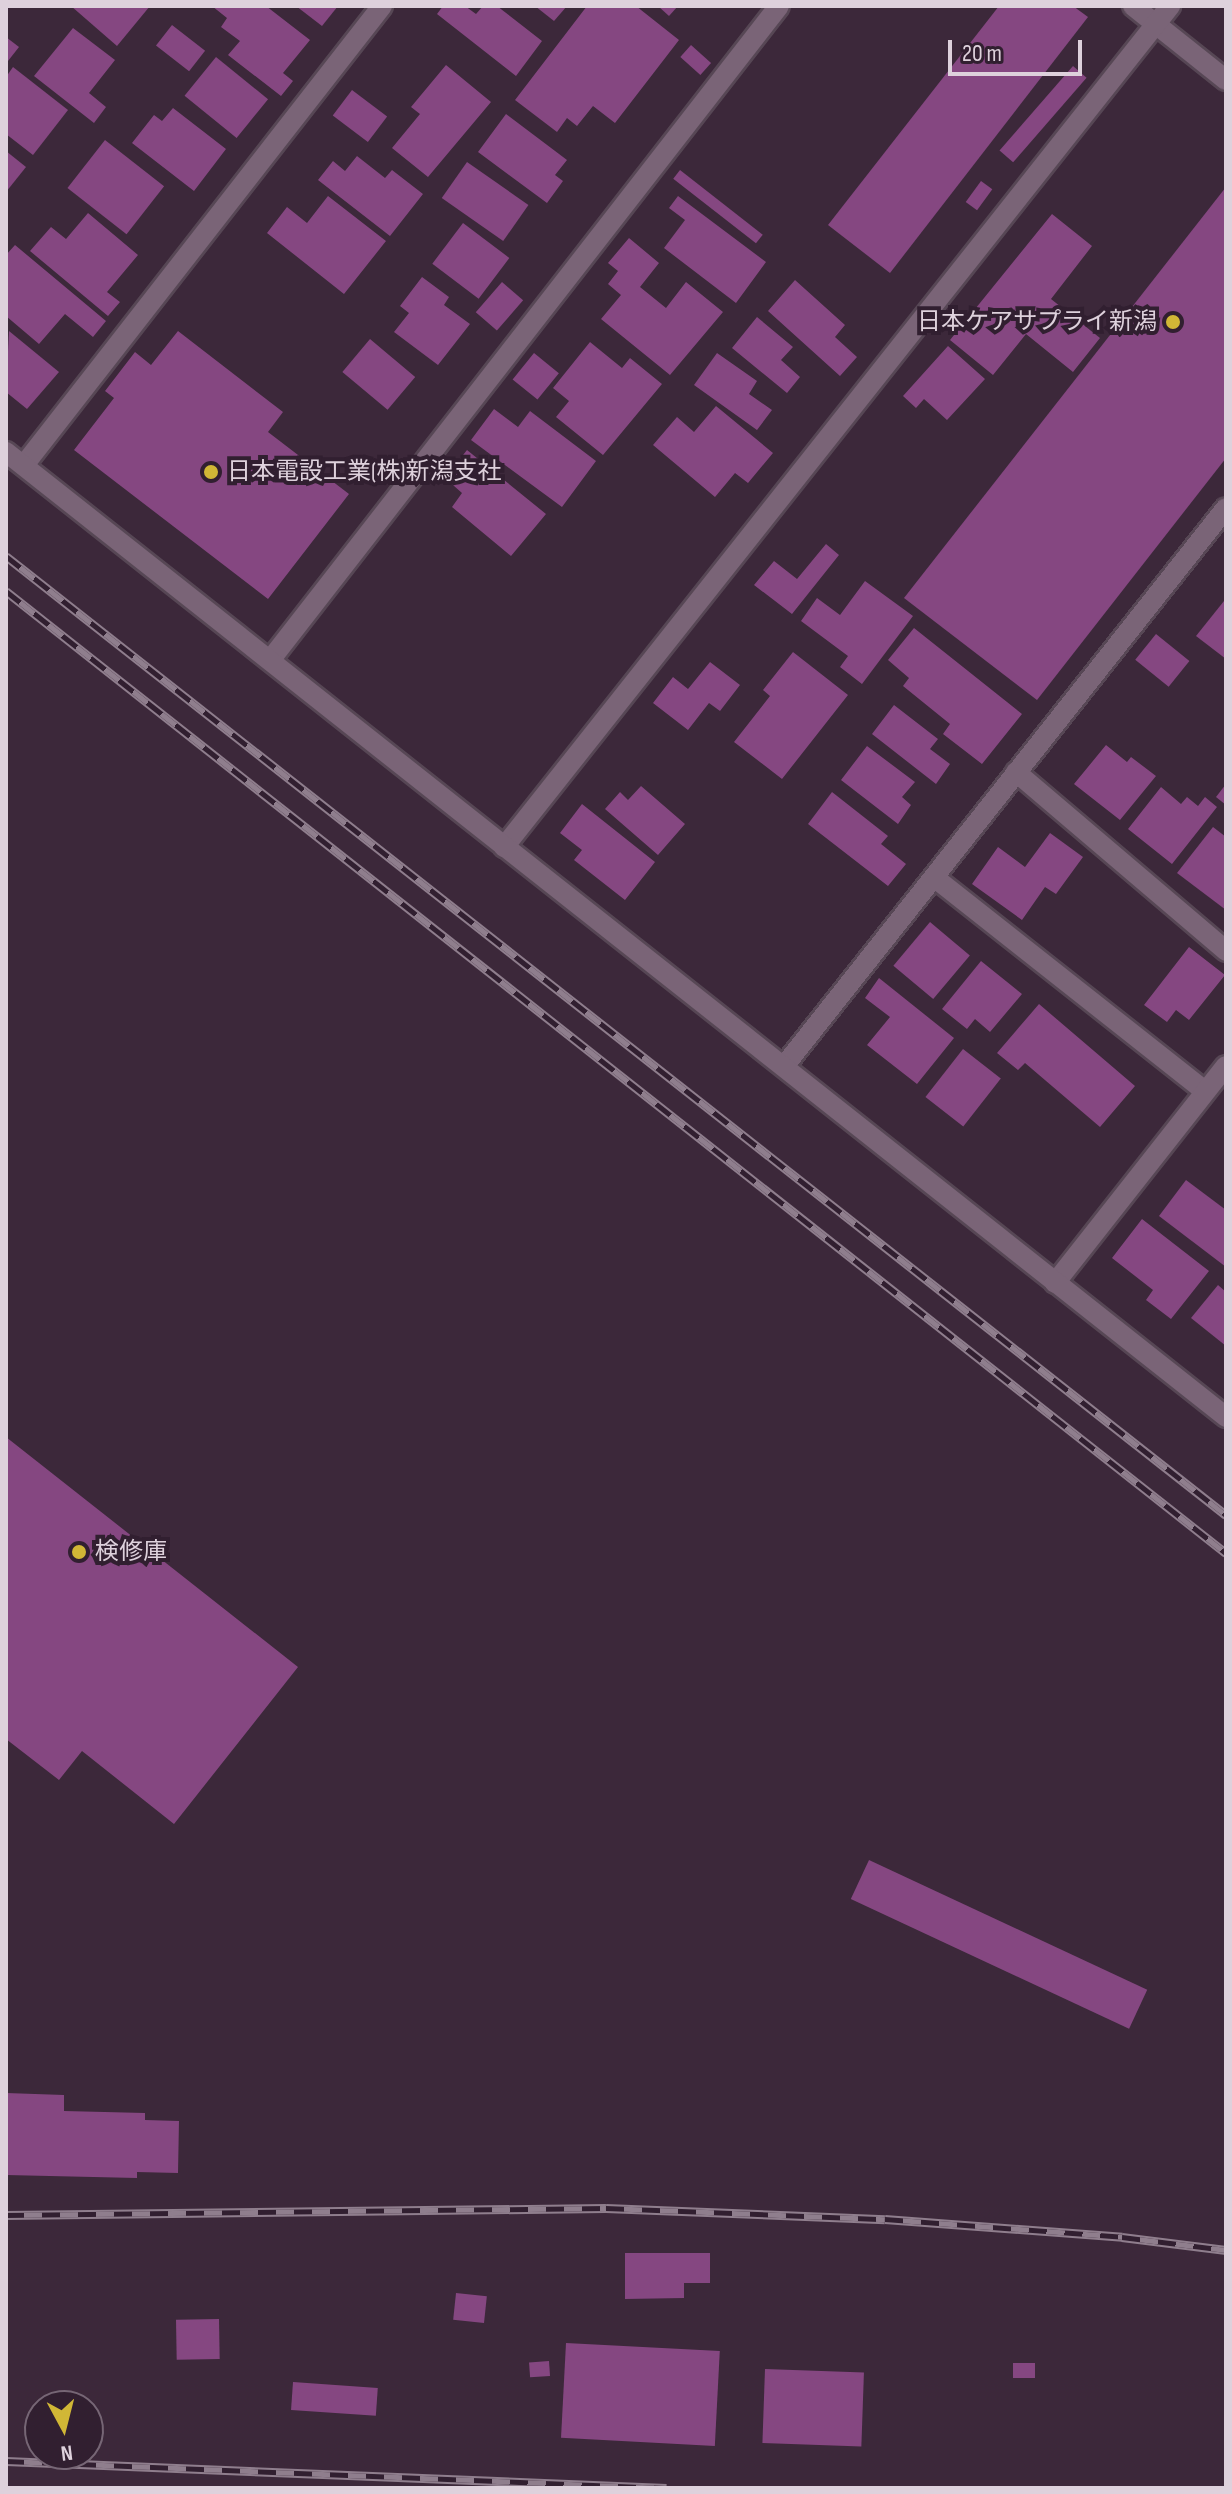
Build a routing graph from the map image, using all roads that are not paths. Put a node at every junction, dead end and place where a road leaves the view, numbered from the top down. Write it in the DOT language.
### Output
graph roads {
  1 [pos="382,6"];
  2 [pos="779,6"];
  3 [pos="1133,6"];
  4 [pos="1170,6"];
  5 [pos="1155,24"];
  6 [pos="1226,80"];
  7 [pos="6,452"];
  8 [pos="24,465"];
  9 [pos="1226,508"];
  10 [pos="271,659"];
  11 [pos="1016,772"];
  12 [pos="504,847"];
  13 [pos="935,878"];
  14 [pos="1226,951"];
  15 [pos="785,1065"];
  16 [pos="1226,1066"];
  17 [pos="1205,1091"];
  18 [pos="1055,1283"];
  19 [pos="1226,1417"];
  1 -- 8 [label="street"];
  2 -- 10 [label="street"];
  3 -- 5 [label="street"];
  4 -- 5 [label="street"];
  5 -- 6 [label="street"];
  5 -- 12 [label="street"];
  7 -- 8 [label="street"];
  8 -- 10 [label="street"];
  9 -- 11 [label="street"];
  10 -- 12 [label="street"];
  11 -- 13 [label="street"];
  11 -- 14 [label="street"];
  12 -- 15 [label="street"];
  13 -- 15 [label="street"];
  13 -- 17 [label="street"];
  15 -- 18 [label="street"];
  16 -- 17 [label="street"];
  17 -- 18 [label="street"];
  18 -- 19 [label="street"];
}
